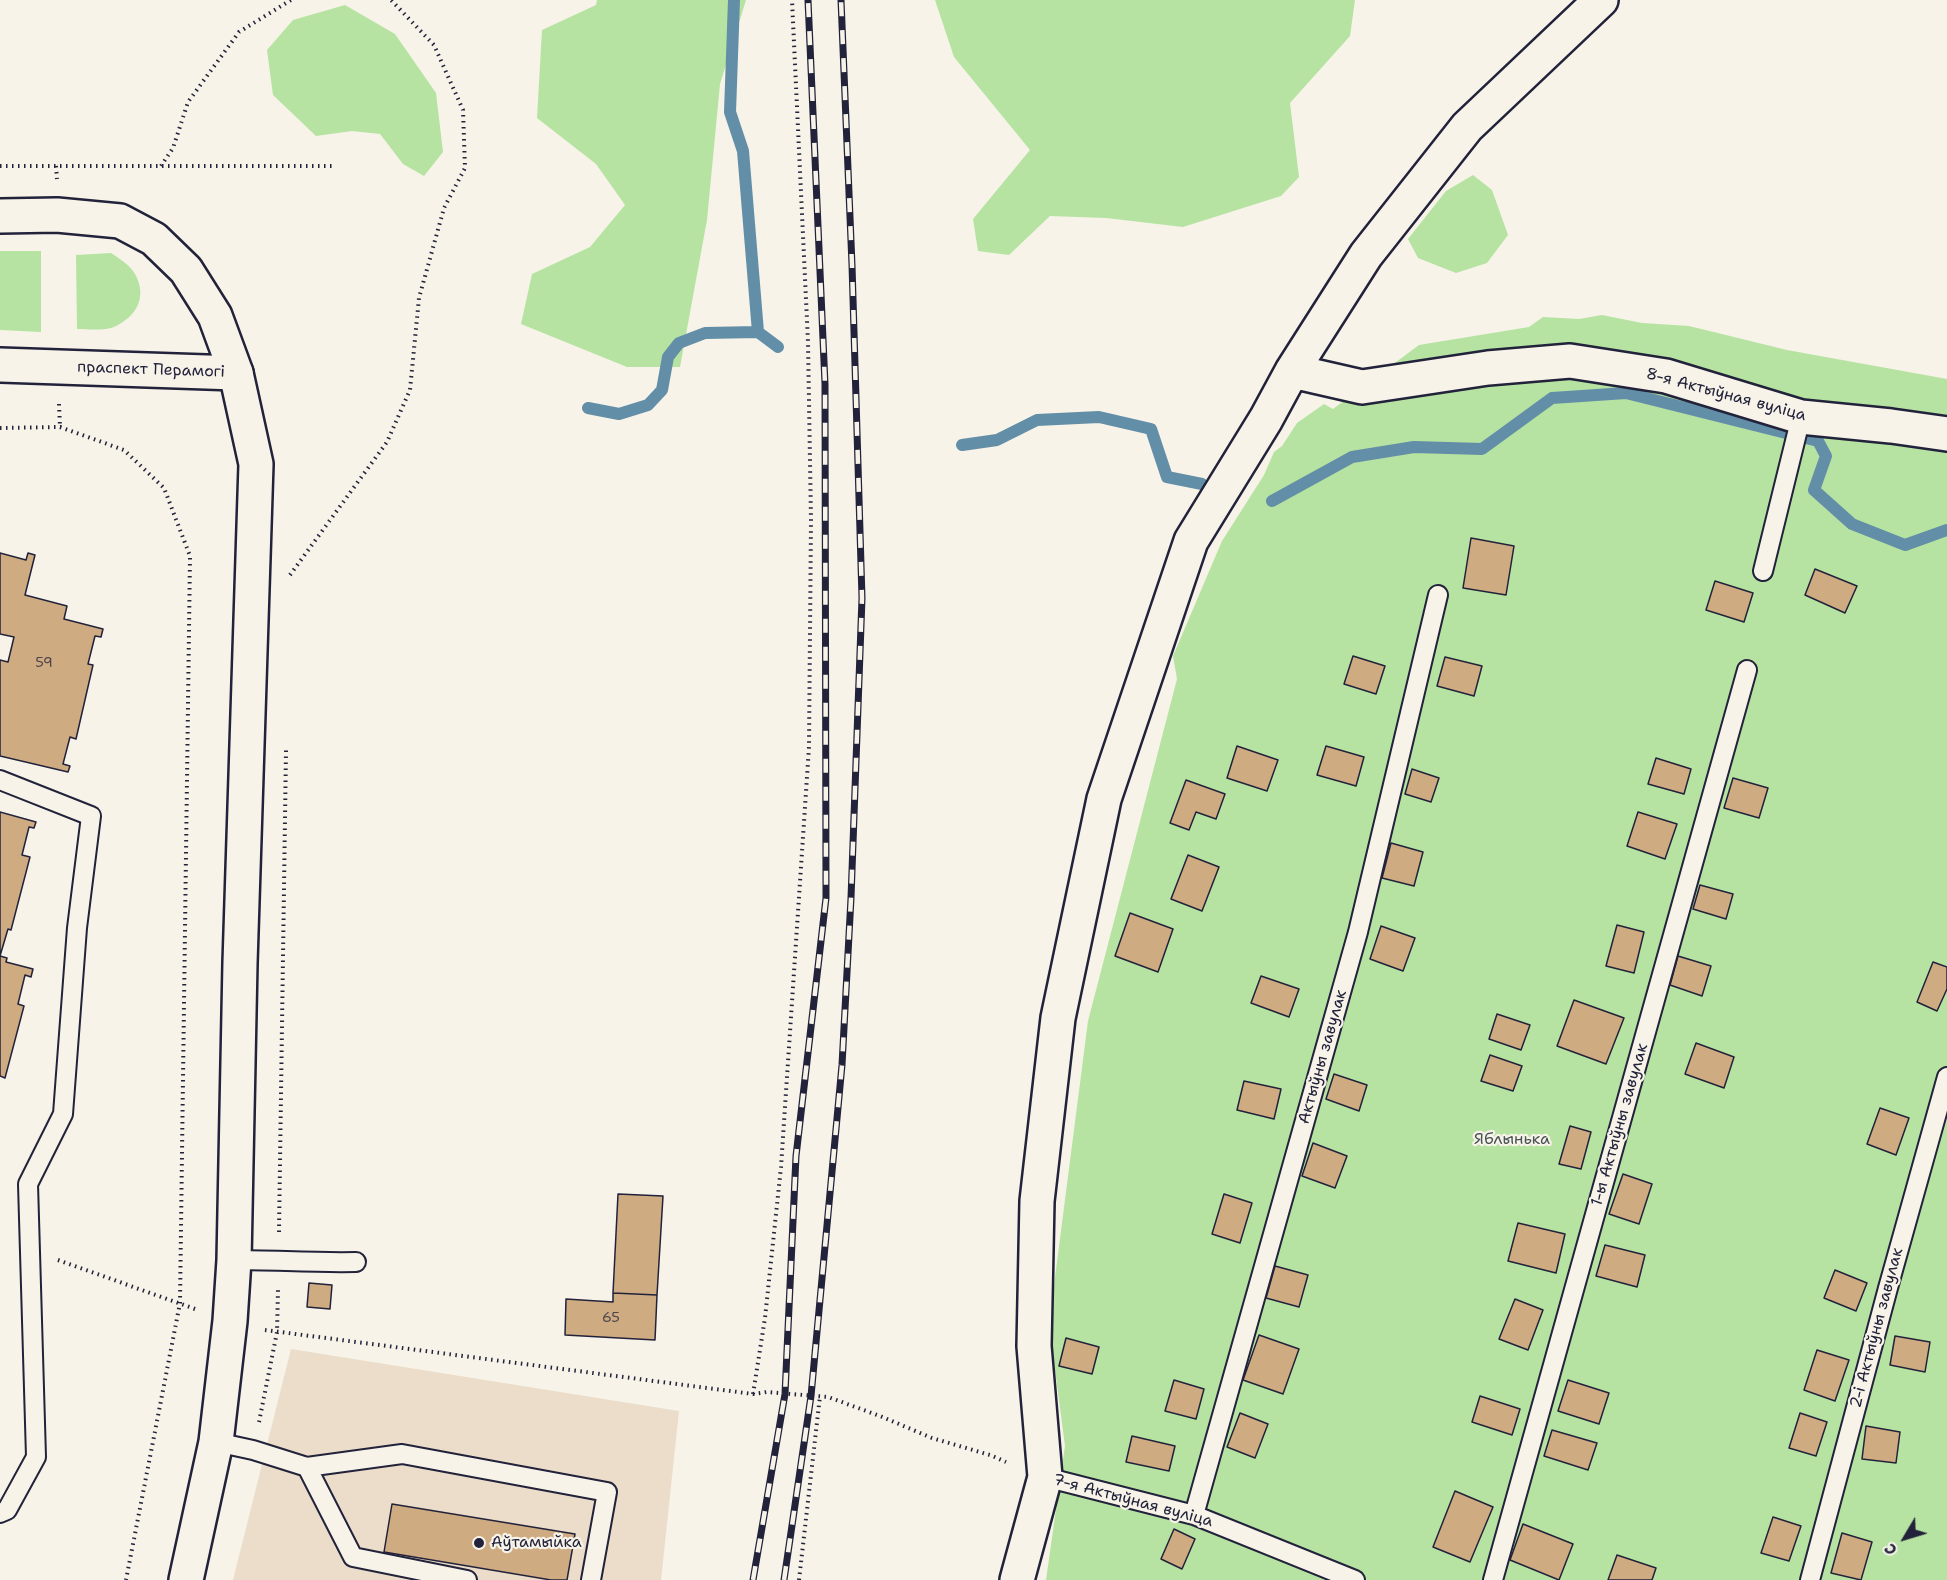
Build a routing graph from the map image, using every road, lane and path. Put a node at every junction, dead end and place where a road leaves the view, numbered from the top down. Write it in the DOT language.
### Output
graph roads {
  1 [pos="291,0"];
  2 [pos="391,0"];
  3 [pos="792,0"];
  4 [pos="1597,1"];
  5 [pos="0,166"];
  6 [pos="56,166"];
  7 [pos="161,166"];
  8 [pos="332,166"];
  9 [pos="57,179"];
  10 [pos="0,216"];
  11 [pos="0,365"];
  12 [pos="1292,371"];
  13 [pos="236,373"];
  14 [pos="59,400"];
  15 [pos="1800,421"];
  16 [pos="60,427"];
  17 [pos="0,428"];
  18 [pos="1947,434"];
  19 [pos="1763,571"];
  20 [pos="289,576"];
  21 [pos="1438,595"];
  22 [pos="1747,670"];
  23 [pos="286,744"];
  24 [pos="0,780"];
  25 [pos="1947,1077"];
  26 [pos="29,1250"];
  27 [pos="234,1260"];
  28 [pos="278,1260"];
  29 [pos="356,1262"];
  30 [pos="180,1303"];
  31 [pos="261,1330"];
  32 [pos="277,1332"];
  33 [pos="753,1394"];
  34 [pos="820,1396"];
  35 [pos="216,1442"];
  36 [pos="307,1467"];
  37 [pos="1045,1477"];
  38 [pos="0,1513"];
  39 [pos="1194,1515"];
  40 [pos="126,1580"];
  41 [pos="186,1580"];
  42 [pos="467,1580"];
  43 [pos="591,1580"];
  44 [pos="799,1580"];
  45 [pos="1017,1580"];
  46 [pos="1355,1580"];
  47 [pos="1493,1580"];
  48 [pos="1810,1580"];
  1 -- 7 [label="path"];
  2 -- 20 [label="path"];
  3 -- 33 [label="path"];
  4 -- 12 [label="street"];
  5 -- 6 [label="path"];
  6 -- 7 [label="path"];
  6 -- 9 [label="path"];
  7 -- 8 [label="path"];
  10 -- 13 [label="street, праспект Перамогі"];
  11 -- 13 [label="street, праспект Перамогі"];
  12 -- 15 [label="street, 8-я Актыўная вуліца"];
  12 -- 37 [label="street"];
  13 -- 27 [label="street"];
  14 -- 16 [label="path"];
  15 -- 18 [label="street, 8-я Актыўная вуліца"];
  15 -- 19 [label="lane"];
  16 -- 17 [label="path"];
  16 -- 30 [label="path"];
  21 -- 39 [label="lane, Актыўны завулак"];
  22 -- 47 [label="lane, 1-ы Актыўны завулак"];
  23 -- 28 [label="path"];
  24 -- 26 [label="lane"];
  25 -- 48 [label="lane, 2-і Актыўны завулак"];
  26 -- 30 [label="path"];
  26 -- 38 [label="lane"];
  27 -- 28 [label="lane"];
  27 -- 35 [label="street"];
  28 -- 29 [label="lane"];
  28 -- 32 [label="path"];
  30 -- 40 [label="path"];
  31 -- 32 [label="path"];
  32 -- 33 [label="path"];
  33 -- 34 [label="path"];
  34 -- 37 [label="path"];
  34 -- 44 [label="path"];
  35 -- 36 [label="lane"];
  35 -- 41 [label="street"];
  36 -- 42 [label="lane"];
  36 -- 43 [label="lane"];
  37 -- 39 [label="lane, 7-я Актыўная вуліца"];
  37 -- 45 [label="street"];
  39 -- 46 [label="lane, 7-я Актыўная вуліца"];
}
